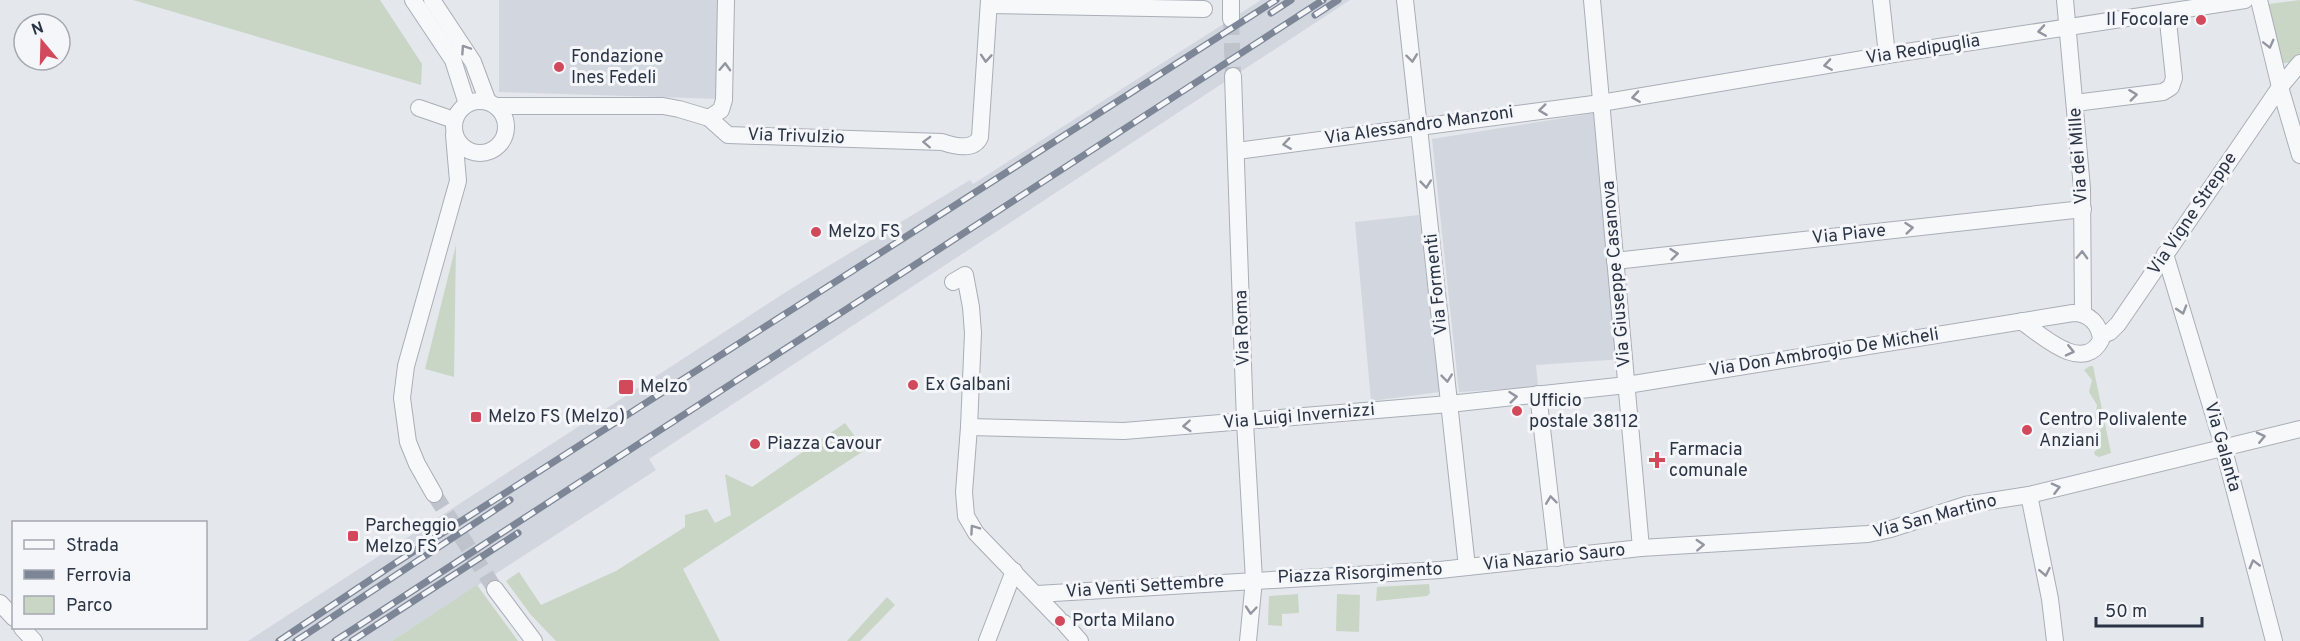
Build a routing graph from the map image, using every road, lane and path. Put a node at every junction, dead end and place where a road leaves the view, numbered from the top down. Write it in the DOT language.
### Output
graph roads {
  1 [pos="413,0"];
  2 [pos="432,0"];
  3 [pos="726,0"];
  4 [pos="1231,0"];
  5 [pos="1405,0"];
  6 [pos="1592,0"];
  7 [pos="1881,0"];
  8 [pos="2065,0"];
  9 [pos="2245,0"];
  10 [pos="2259,0"];
  11 [pos="989,3"];
  12 [pos="1204,9"];
  13 [pos="2167,12"];
  14 [pos="1231,20"];
  15 [pos="2069,27"];
  16 [pos="1887,55"];
  17 [pos="2300,63"];
  18 [pos="1233,76"];
  19 [pos="2280,87"];
  20 [pos="1601,103"];
  21 [pos="2075,103"];
  22 [pos="467,104"];
  23 [pos="492,104"];
  24 [pos="543,107"];
  25 [pos="419,108"];
  26 [pos="709,118"];
  27 [pos="1420,126"];
  28 [pos="454,127"];
  29 [pos="506,132"];
  30 [pos="1237,151"];
  31 [pos="489,152"];
  32 [pos="2300,155"];
  33 [pos="458,181"];
  34 [pos="2083,209"];
  35 [pos="2165,254"];
  36 [pos="1616,261"];
  37 [pos="953,282"];
  38 [pos="2083,313"];
  39 [pos="2021,321"];
  40 [pos="2101,336"];
  41 [pos="1627,385"];
  42 [pos="1538,394"];
  43 [pos="1449,404"];
  44 [pos="1245,422"];
  45 [pos="969,427"];
  46 [pos="2300,429"];
  47 [pos="2223,446"];
  48 [pos="434,494"];
  49 [pos="2029,495"];
  50 [pos="1641,548"];
  51 [pos="1557,558"];
  52 [pos="1467,567"];
  53 [pos="1014,572"];
  54 [pos="1254,580"];
  55 [pos="495,589"];
  56 [pos="1037,594"];
  57 [pos="0,603"];
  58 [pos="12,616"];
  59 [pos="24,629"];
  60 [pos="1076,639"];
  61 [pos="34,641"];
  62 [pos="534,641"];
  63 [pos="987,641"];
  64 [pos="1248,641"];
  65 [pos="2055,641"];
  66 [pos="2274,641"];
  1 -- 22 [label="street"];
  23 -- 2 [label="street, one-way"];
  26 -- 3 [label="street, one-way"];
  4 -- 14 [label="street"];
  5 -- 27 [label="street, Via Formenti, one-way"];
  6 -- 20 [label="street, Via Giuseppe Casanova"];
  7 -- 16 [label="street"];
  8 -- 15 [label="street, Via dei Mille"];
  9 -- 13 [label="street, Via Redipuglia"];
  10 -- 19 [label="street, one-way"];
  11 -- 12 [label="street"];
  11 -- 26 [label="street, Via Trivulzio, one-way"];
  13 -- 15 [label="street, Via Redipuglia"];
  21 -- 13 [label="street, one-way"];
  15 -- 16 [label="street, Via Redipuglia, one-way"];
  15 -- 21 [label="street, Via dei Mille"];
  16 -- 20 [label="street, Via Redipuglia, one-way"];
  17 -- 19 [label="street, Via Vigne Streppe"];
  18 -- 30 [label="street, Via Roma"];
  19 -- 32 [label="street"];
  19 -- 35 [label="street, Via Vigne Streppe"];
  20 -- 27 [label="street, Via Alessandro Manzoni, one-way"];
  20 -- 36 [label="street, Via Giuseppe Casanova"];
  21 -- 34 [label="street, Via dei Mille"];
  22 -- 23 [label="street"];
  22 -- 28 [label="street"];
  23 -- 24 [label="street, Via Trivulzio"];
  23 -- 29 [label="street"];
  24 -- 26 [label="street, Via Trivulzio"];
  24 -- 29 [label="street"];
  25 -- 28 [label="street"];
  27 -- 30 [label="street, Via Alessandro Manzoni, one-way"];
  27 -- 43 [label="street, Via Formenti, one-way"];
  28 -- 31 [label="street"];
  28 -- 33 [label="street"];
  29 -- 31 [label="street"];
  30 -- 44 [label="street, Via Roma"];
  31 -- 33 [label="street"];
  33 -- 48 [label="street"];
  36 -- 34 [label="street, Via Piave, one-way"];
  38 -- 34 [label="street, Via dei Mille, one-way"];
  35 -- 40 [label="street, Via Vigne Streppe"];
  35 -- 47 [label="street, Via Galanta, one-way"];
  36 -- 41 [label="street, Via Giuseppe Casanova"];
  37 -- 45 [label="street"];
  38 -- 39 [label="street, Via Don Ambrogio De Micheli"];
  38 -- 40 [label="street"];
  39 -- 40 [label="street, one-way"];
  39 -- 41 [label="street, Via Don Ambrogio De Micheli"];
  41 -- 42 [label="street, Via Luigi Invernizzi"];
  41 -- 50 [label="street, Via Giuseppe Casanova"];
  43 -- 42 [label="street, Via Luigi Invernizzi, one-way"];
  51 -- 42 [label="street, one-way"];
  43 -- 44 [label="street, Via Luigi Invernizzi"];
  43 -- 52 [label="street, Via Formenti"];
  44 -- 45 [label="street, Via Luigi Invernizzi, one-way"];
  44 -- 54 [label="street, Via Roma"];
  53 -- 45 [label="street, one-way"];
  47 -- 46 [label="street, Via San Martino, one-way"];
  49 -- 47 [label="street, Via San Martino, one-way"];
  66 -- 47 [label="street, Via Galanta, one-way"];
  50 -- 49 [label="street, Via San Martino, one-way"];
  49 -- 65 [label="street, one-way"];
  50 -- 51 [label="street, Via Nazario Sauro"];
  51 -- 52 [label="street, Via Nazario Sauro"];
  52 -- 54 [label="street, Piazza Risorgimento"];
  53 -- 56 [label="street"];
  53 -- 63 [label="street"];
  54 -- 56 [label="street, Via Venti Settembre"];
  54 -- 64 [label="street, Via Roma, one-way"];
  55 -- 62 [label="street"];
  56 -- 60 [label="street"];
  57 -- 58 [label="street"];
  59 -- 61 [label="street"];
}
